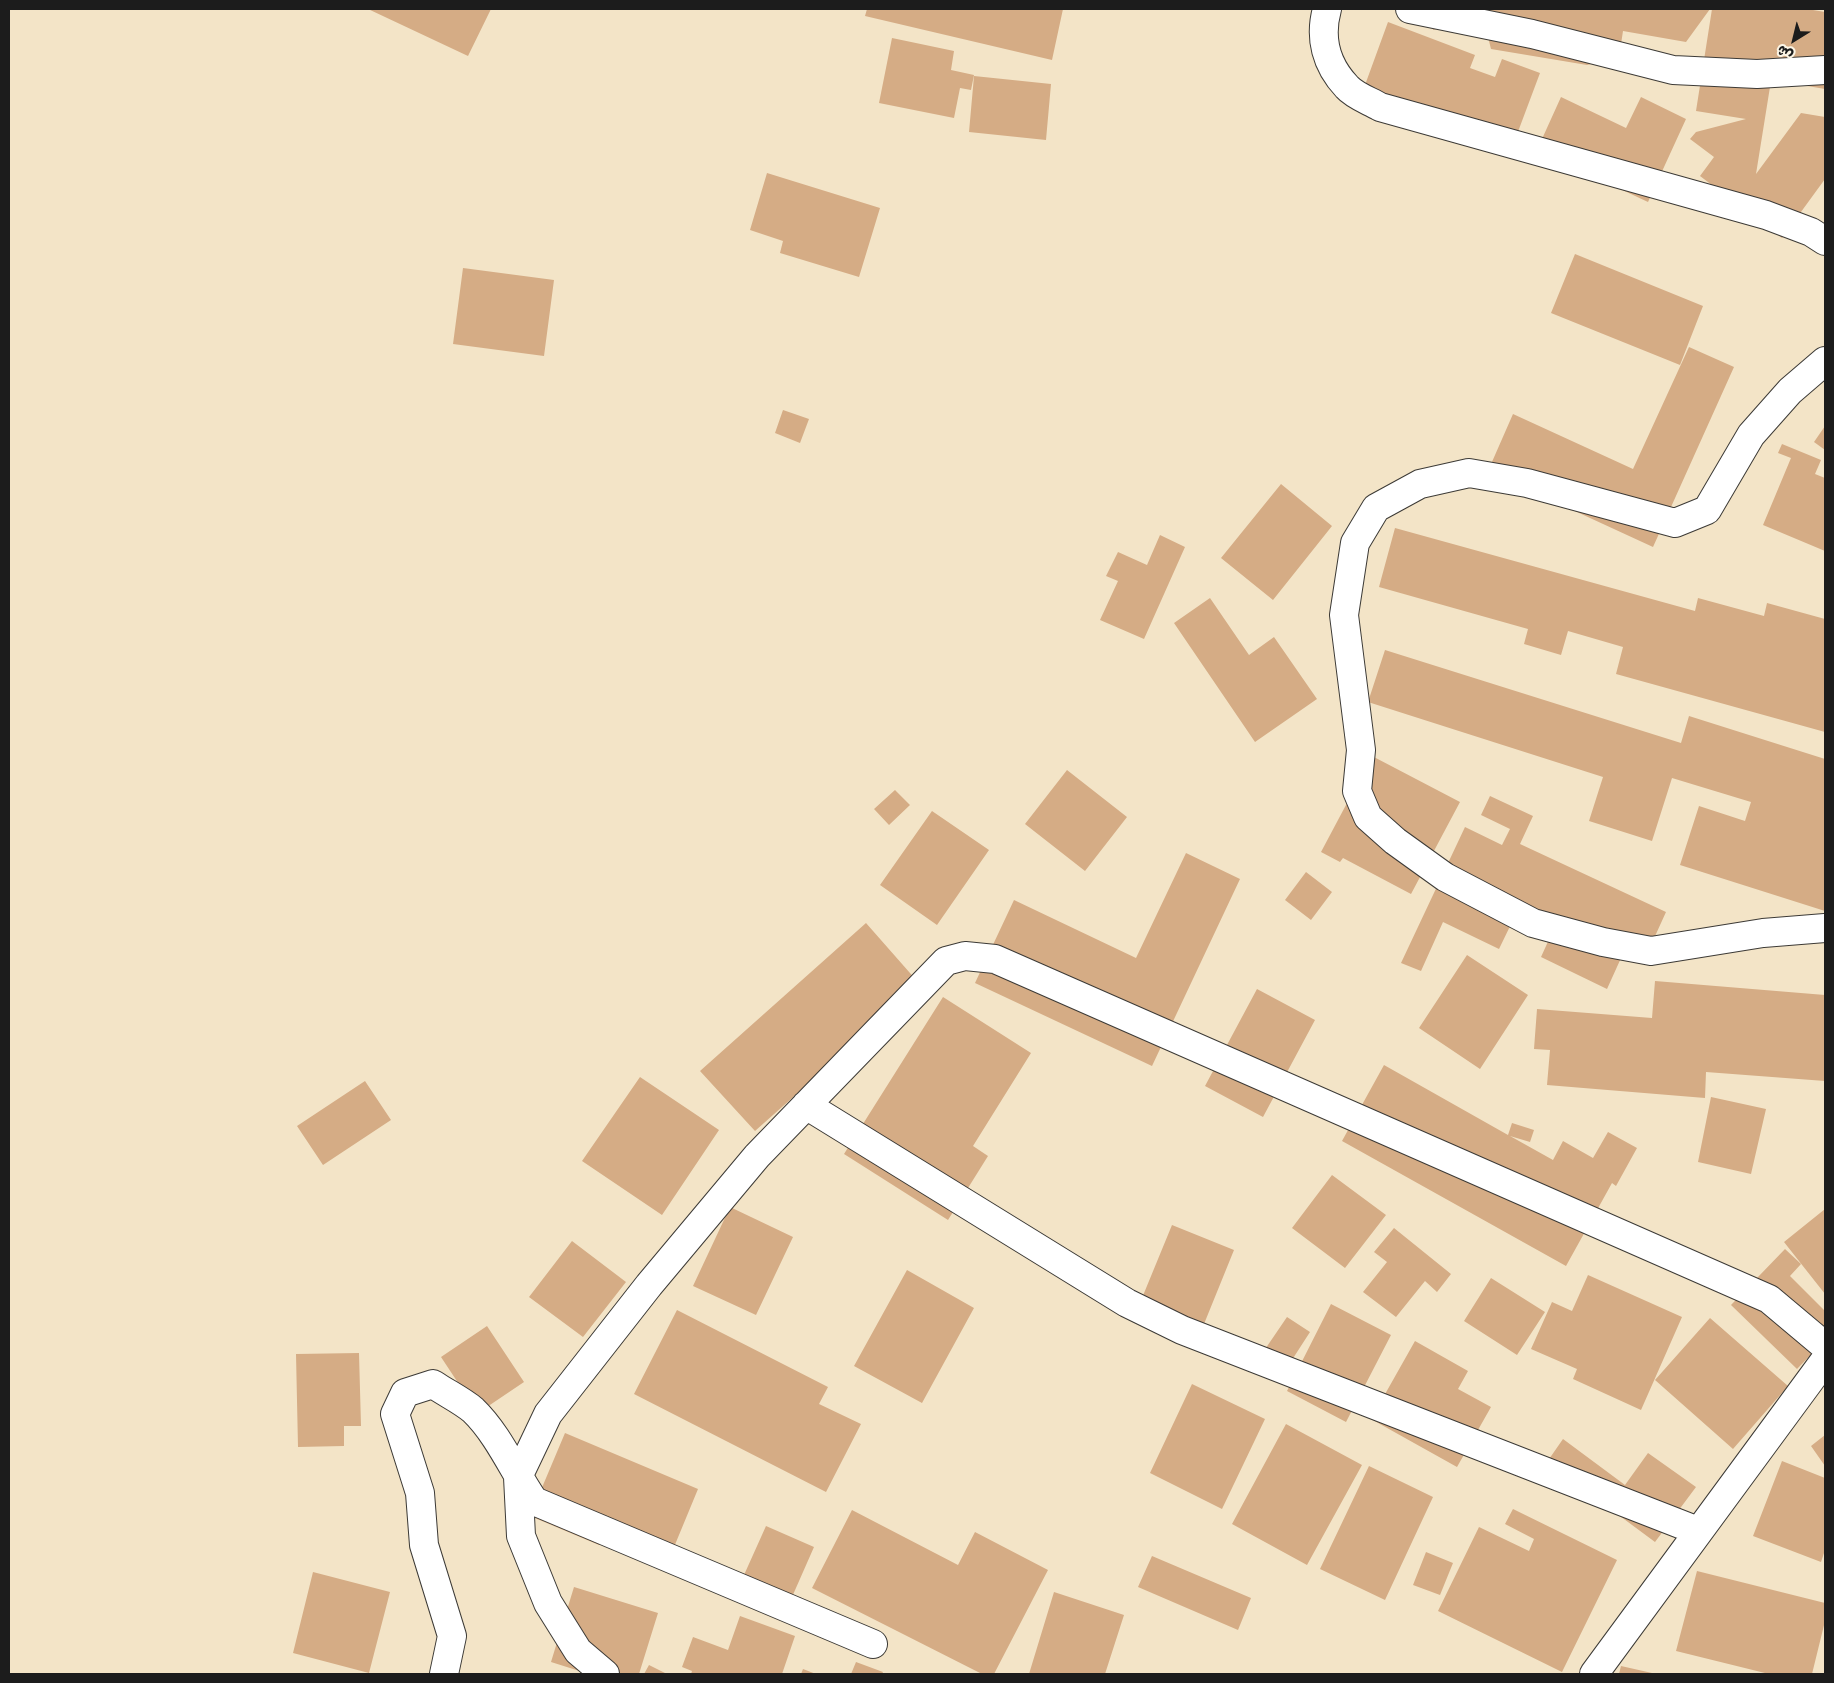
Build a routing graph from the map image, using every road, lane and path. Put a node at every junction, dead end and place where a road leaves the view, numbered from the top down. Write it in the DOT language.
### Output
graph roads {
  1 [pos="1327,9"];
  2 [pos="1410,9"];
  3 [pos="1825,70"];
  4 [pos="1825,240"];
  5 [pos="1825,361"];
  6 [pos="1825,928"];
  7 [pos="806,1105"];
  8 [pos="1825,1346"];
  9 [pos="1825,1360"];
  10 [pos="518,1477"];
  11 [pos="1698,1532"];
  12 [pos="873,1644"];
  13 [pos="444,1674"];
  14 [pos="605,1674"];
  15 [pos="1594,1674"];
  1 -- 4 [label="street"];
  2 -- 3 [label="street"];
  5 -- 6 [label="street"];
  7 -- 8 [label="street"];
  7 -- 10 [label="street"];
  7 -- 11 [label="street"];
  9 -- 11 [label="street"];
  10 -- 12 [label="street"];
  10 -- 13 [label="street"];
  10 -- 14 [label="street"];
  11 -- 15 [label="street"];
}
